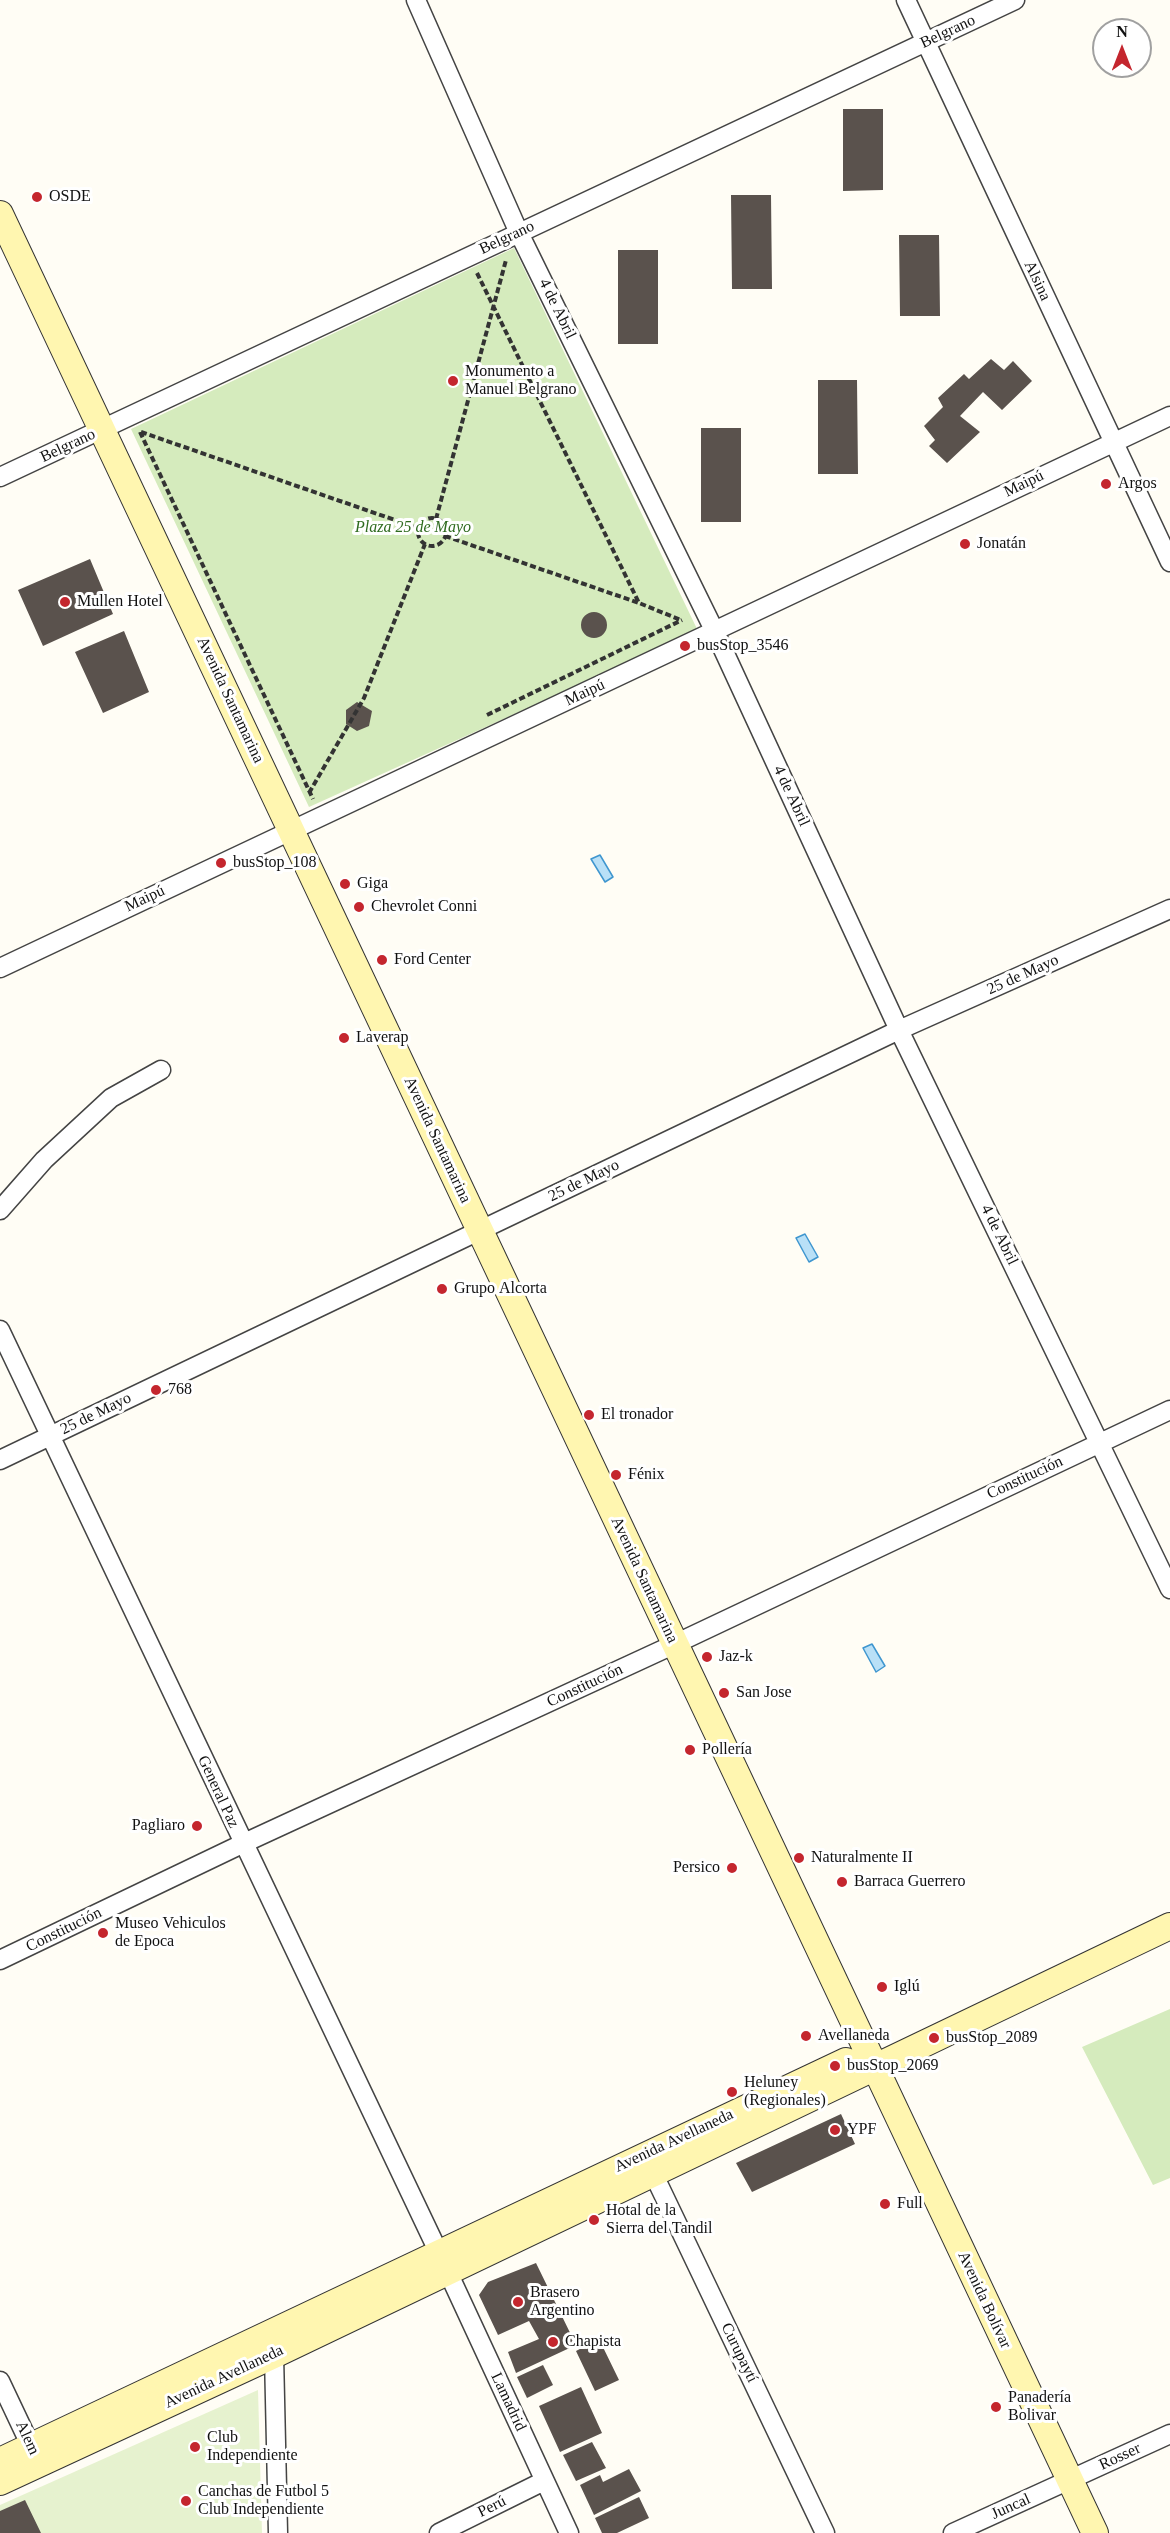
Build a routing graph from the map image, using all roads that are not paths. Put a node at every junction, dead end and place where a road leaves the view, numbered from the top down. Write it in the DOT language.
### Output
graph roads {
  1 [pos="416,0"];
  2 [pos="906,0"];
  3 [pos="1016,0"];
  4 [pos="926,42"];
  5 [pos="0,214"];
  6 [pos="519,232"];
  7 [pos="1170,416"];
  8 [pos="102,430"];
  9 [pos="1112,442"];
  10 [pos="0,477"];
  11 [pos="1170,562"];
  12 [pos="715,632"];
  13 [pos="291,830"];
  14 [pos="1170,909"];
  15 [pos="0,968"];
  16 [pos="899,1030"];
  17 [pos="161,1070"];
  18 [pos="0,1210"];
  19 [pos="480,1231"];
  20 [pos="0,1330"];
  21 [pos="1170,1410"];
  22 [pos="50,1436"];
  23 [pos="1101,1443"];
  24 [pos="0,1460"];
  25 [pos="1170,1589"];
  26 [pos="675,1644"];
  27 [pos="242,1844"];
  28 [pos="1170,1907"];
  29 [pos="1170,1926"];
  30 [pos="0,1960"];
  31 [pos="870,2059"];
  32 [pos="653,2173"];
  33 [pos="443,2261"];
  34 [pos="274,2355"];
  35 [pos="0,2381"];
  36 [pos="1170,2434"];
  37 [pos="35,2455"];
  38 [pos="0,2461"];
  39 [pos="1070,2480"];
  40 [pos="544,2481"];
  41 [pos="0,2482"];
  42 [pos="278,2533"];
  43 [pos="439,2533"];
  44 [pos="569,2533"];
  45 [pos="825,2533"];
  46 [pos="953,2533"];
  47 [pos="1095,2533"];
  1 -- 6 [label="street, 4 de Abril"];
  2 -- 4 [label="street, Alsina"];
  3 -- 4 [label="street, Belgrano"];
  4 -- 6 [label="street, Belgrano"];
  4 -- 9 [label="street, Alsina"];
  5 -- 8 [label="main road, Avenida Santamarina"];
  6 -- 8 [label="street, Belgrano"];
  6 -- 12 [label="street, 4 de Abril"];
  7 -- 9 [label="street, Maipú"];
  8 -- 10 [label="street, Belgrano"];
  8 -- 13 [label="main road, Avenida Santamarina"];
  9 -- 11 [label="street, Alsina"];
  9 -- 12 [label="street, Maipú"];
  12 -- 13 [label="street, Maipú"];
  12 -- 16 [label="street, 4 de Abril"];
  13 -- 15 [label="street, Maipú"];
  13 -- 19 [label="main road, Avenida Santamarina"];
  14 -- 16 [label="street, 25 de Mayo"];
  16 -- 19 [label="street, 25 de Mayo"];
  16 -- 23 [label="street, 4 de Abril"];
  17 -- 18 [label="street"];
  19 -- 22 [label="street, 25 de Mayo"];
  19 -- 26 [label="main road, Avenida Santamarina"];
  20 -- 22 [label="street, General Paz"];
  21 -- 23 [label="street, Constitución"];
  22 -- 24 [label="street, 25 de Mayo"];
  22 -- 27 [label="street, General Paz"];
  23 -- 25 [label="street, 4 de Abril"];
  23 -- 26 [label="street, Constitución"];
  26 -- 27 [label="street, Constitución"];
  26 -- 31 [label="main road, Avenida Santamarina"];
  27 -- 30 [label="street, Constitución"];
  27 -- 33 [label="street, General Paz"];
  28 -- 31 [label="main road, Avenida Avellaneda"];
  29 -- 31 [label="main road, Avenida Avellaneda"];
  31 -- 32 [label="main road, Avenida Avellaneda"];
  31 -- 33 [label="main road, Avenida Avellaneda"];
  31 -- 39 [label="main road, Avenida Bolívar"];
  32 -- 33 [label="main road, Avenida Avellaneda"];
  32 -- 45 [label="street, Curupaytí"];
  33 -- 34 [label="main road, Avenida Avellaneda"];
  33 -- 37 [label="main road, Avenida Avellaneda"];
  33 -- 40 [label="street, Lamadrid"];
  34 -- 37 [label="main road, Avenida Avellaneda"];
  34 -- 42 [label="street"];
  35 -- 37 [label="street, Alem"];
  36 -- 39 [label="street, Rosser"];
  37 -- 38 [label="main road, Avenida Avellaneda"];
  37 -- 41 [label="main road, Avenida Avellaneda"];
  39 -- 46 [label="street, Juncal"];
  39 -- 47 [label="main road, Avenida Bolívar"];
  40 -- 43 [label="street, Perú"];
  40 -- 44 [label="street, Lamadrid"];
}
